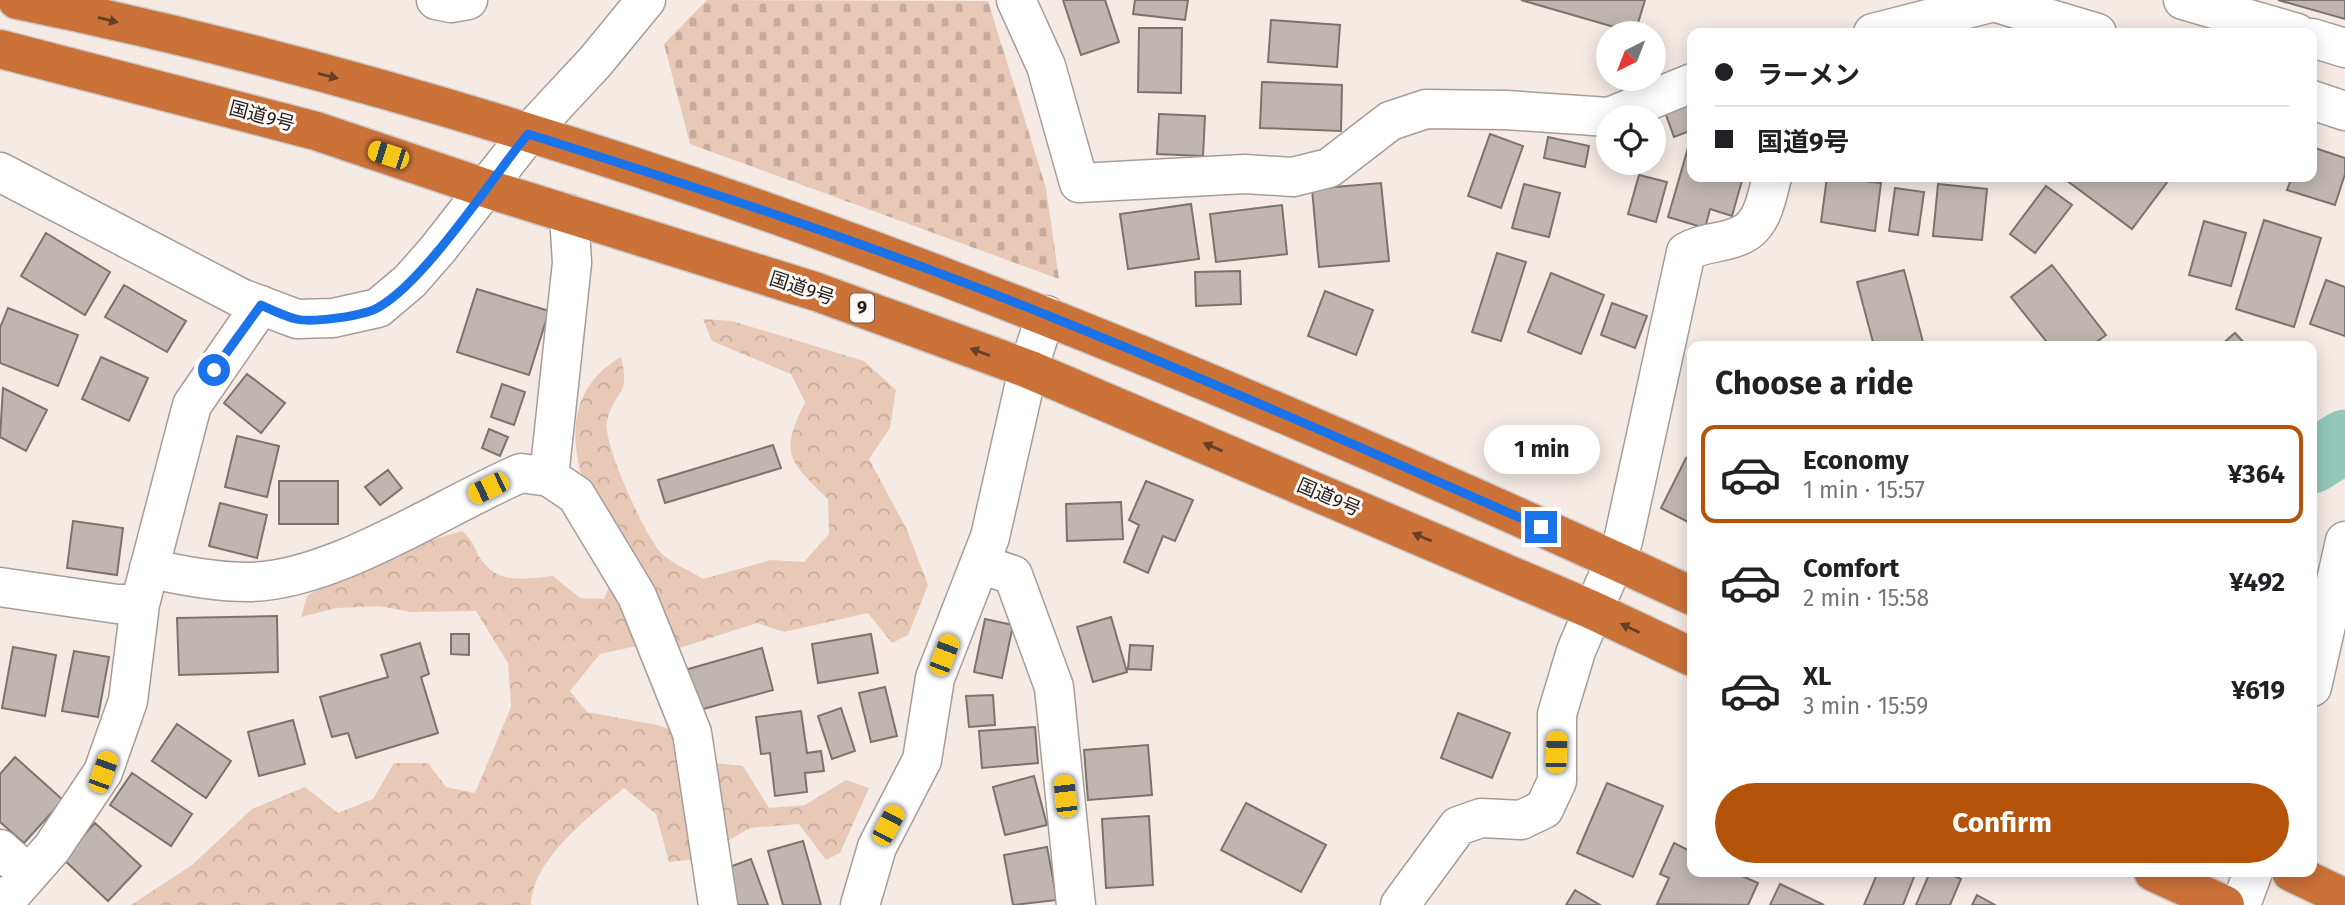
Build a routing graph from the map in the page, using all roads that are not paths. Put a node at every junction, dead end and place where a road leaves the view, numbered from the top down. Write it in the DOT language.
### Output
graph roads {
  1 [pos="17,0"];
  2 [pos="436,0"];
  3 [pos="468,0"];
  4 [pos="646,0"];
  5 [pos="1016,0"];
  6 [pos="2183,0"];
  7 [pos="2227,15"];
  8 [pos="1893,28"];
  9 [pos="2080,28"];
  10 [pos="2278,28"];
  11 [pos="2317,40"];
  12 [pos="2345,48"];
  13 [pos="0,49"];
  14 [pos="1687,85"];
  15 [pos="2317,102"];
  16 [pos="1638,105"];
  17 [pos="2345,111"];
  18 [pos="1596,116"];
  19 [pos="528,134"];
  20 [pos="0,172"];
  21 [pos="1771,182"];
  22 [pos="485,188"];
  23 [pos="569,214"];
  24 [pos="261,305"];
  25 [pos="1046,315"];
  26 [pos="1028,369"];
  27 [pos="549,477"];
  28 [pos="2345,541"];
  29 [pos="1616,560"];
  30 [pos="980,564"];
  31 [pos="144,586"];
  32 [pos="0,587"];
  33 [pos="1687,594"];
  34 [pos="1592,610"];
  35 [pos="1687,655"];
  36 [pos="2317,665"];
  37 [pos="0,849"];
  38 [pos="27,874"];
  39 [pos="2164,877"];
  40 [pos="2251,877"];
  41 [pos="2301,877"];
  42 [pos="2345,898"];
  43 [pos="2,905"];
  44 [pos="718,905"];
  45 [pos="860,905"];
  46 [pos="1076,905"];
  47 [pos="1400,905"];
  48 [pos="2225,905"];
  49 [pos="2241,905"];
  1 -- 19 [label="highway, one-way"];
  2 -- 3 [label="street"];
  4 -- 19 [label="street"];
  5 -- 18 [label="street"];
  6 -- 7 [label="street"];
  7 -- 10 [label="street"];
  8 -- 9 [label="street"];
  11 -- 12 [label="street"];
  13 -- 22 [label="highway, 国道9号 / 9"];
  14 -- 16 [label="street"];
  15 -- 17 [label="street"];
  19 -- 22 [label="street"];
  19 -- 25 [label="highway"];
  20 -- 24 [label="street"];
  21 -- 29 [label="street"];
  22 -- 23 [label="highway, 国道9号 / 9"];
  22 -- 24 [label="street"];
  26 -- 23 [label="highway, 国道9号 / 9, one-way"];
  23 -- 27 [label="street"];
  24 -- 31 [label="street"];
  25 -- 26 [label="street"];
  25 -- 29 [label="highway"];
  26 -- 30 [label="street"];
  34 -- 26 [label="highway, 国道9号 / 9, one-way"];
  27 -- 31 [label="street"];
  27 -- 44 [label="street"];
  28 -- 36 [label="street"];
  29 -- 33 [label="highway"];
  29 -- 34 [label="street"];
  30 -- 45 [label="street"];
  30 -- 46 [label="street"];
  31 -- 32 [label="street"];
  31 -- 38 [label="street"];
  35 -- 34 [label="highway, 国道9号 / 9, one-way"];
  34 -- 47 [label="street"];
  37 -- 38 [label="street"];
  38 -- 43 [label="street"];
  39 -- 48 [label="highway"];
  40 -- 49 [label="street"];
  41 -- 42 [label="highway"];
}
